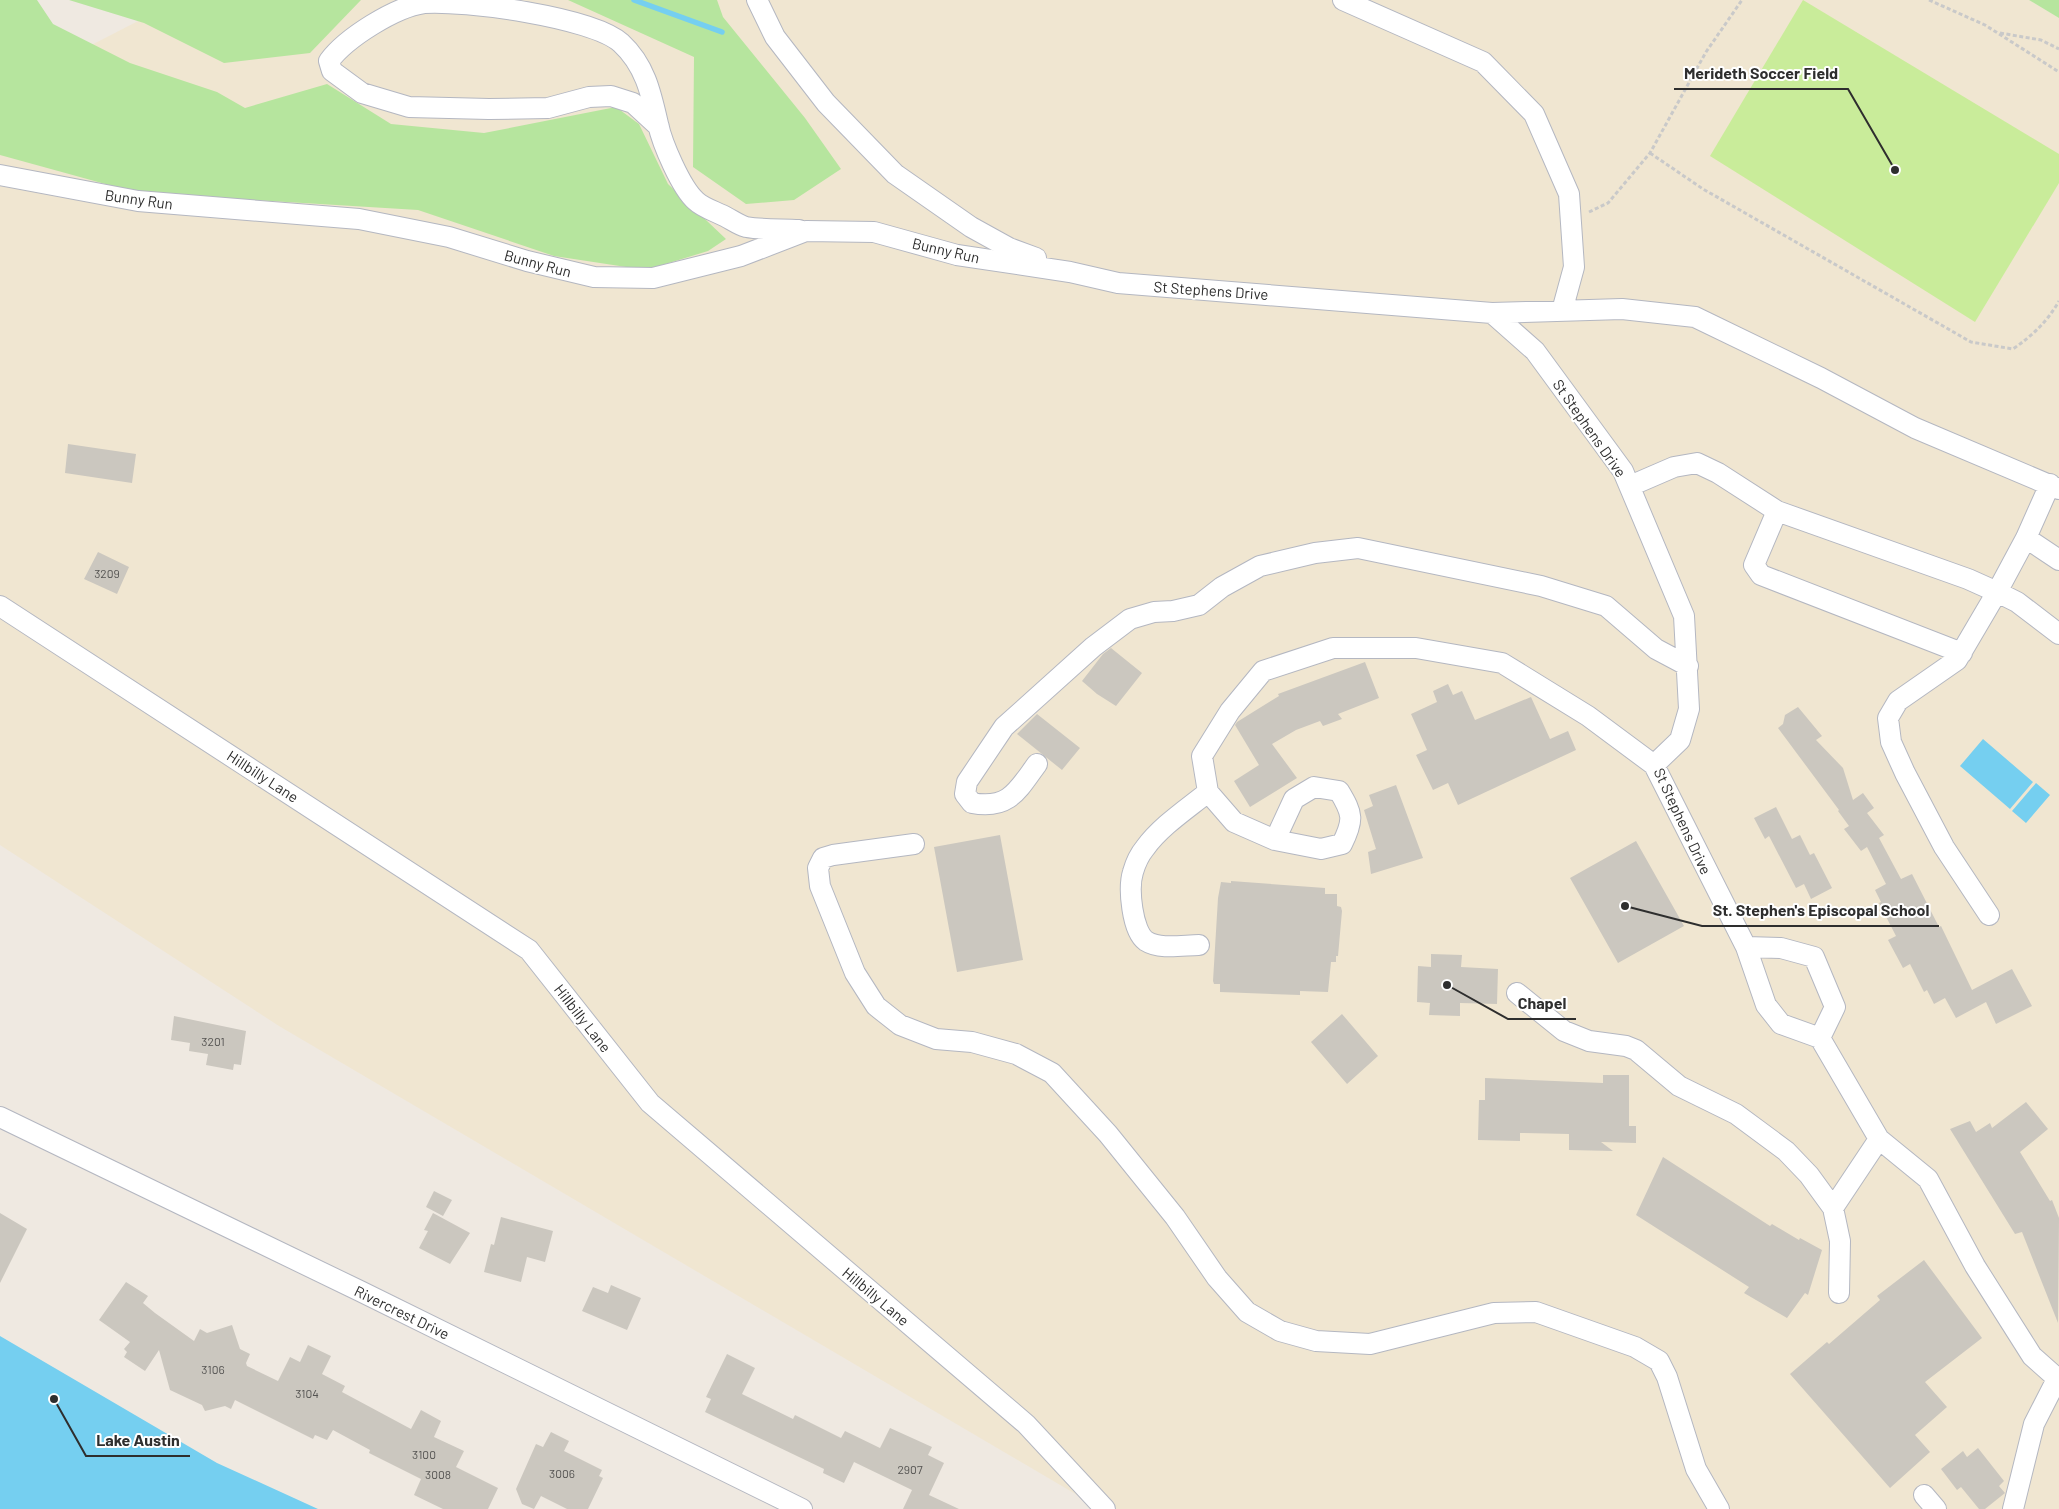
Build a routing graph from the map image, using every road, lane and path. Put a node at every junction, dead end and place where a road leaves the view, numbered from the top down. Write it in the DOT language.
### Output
graph roads {
  1 [pos="757,0"];
  2 [pos="1342,0"];
  3 [pos="1742,0"];
  4 [pos="1930,0"];
  5 [pos="1997,32"];
  6 [pos="2059,50"];
  7 [pos="2059,72"];
  8 [pos="658,127"];
  9 [pos="1650,154"];
  10 [pos="0,175"];
  11 [pos="1571,222"];
  12 [pos="806,231"];
  13 [pos="1070,272"];
  14 [pos="2059,301"];
  15 [pos="1562,311"];
  16 [pos="1492,313"];
  17 [pos="1630,486"];
  18 [pos="2054,487"];
  19 [pos="1777,510"];
  20 [pos="2026,538"];
  21 [pos="2059,560"];
  22 [pos="1997,592"];
  23 [pos="0,606"];
  24 [pos="2059,634"];
  25 [pos="1962,653"];
  26 [pos="1688,666"];
  27 [pos="1037,764"];
  28 [pos="1654,765"];
  29 [pos="1208,792"];
  30 [pos="1275,840"];
  31 [pos="914,844"];
  32 [pos="1989,915"];
  33 [pos="1199,945"];
  34 [pos="1746,947"];
  35 [pos="1518,993"];
  36 [pos="1820,1038"];
  37 [pos="0,1117"];
  38 [pos="1879,1139"];
  39 [pos="1833,1208"];
  40 [pos="1839,1293"];
  41 [pos="2058,1380"];
  42 [pos="802,1509"];
  43 [pos="1105,1509"];
  44 [pos="1719,1509"];
  45 [pos="2014,1509"];
  1 -- 13 [label="street"];
  2 -- 11 [label="street"];
  3 -- 9 [label="path"];
  4 -- 5 [label="path"];
  5 -- 6 [label="path"];
  5 -- 7 [label="path"];
  8 -- 8 [label="street"];
  8 -- 12 [label="street"];
  9 -- 11 [label="path"];
  9 -- 14 [label="path"];
  10 -- 12 [label="street, Bunny Run"];
  11 -- 15 [label="street"];
  12 -- 13 [label="street, Bunny Run"];
  13 -- 16 [label="street, St Stephens Drive"];
  15 -- 16 [label="street"];
  15 -- 18 [label="street"];
  16 -- 17 [label="street, St Stephens Drive"];
  17 -- 19 [label="street"];
  17 -- 26 [label="street, St Stephens Drive"];
  18 -- 20 [label="street"];
  19 -- 22 [label="street"];
  19 -- 25 [label="street"];
  20 -- 21 [label="street"];
  20 -- 22 [label="street"];
  22 -- 24 [label="street"];
  22 -- 25 [label="street"];
  23 -- 43 [label="street, Hillbilly Lane"];
  25 -- 32 [label="street"];
  26 -- 27 [label="street"];
  26 -- 28 [label="street, St Stephens Drive"];
  28 -- 29 [label="street"];
  28 -- 34 [label="street, St Stephens Drive"];
  29 -- 30 [label="street"];
  29 -- 33 [label="street"];
  31 -- 44 [label="street"];
  34 -- 36 [label="street, St Stephens Drive"];
  34 -- 36 [label="street"];
  35 -- 39 [label="street"];
  36 -- 38 [label="street"];
  37 -- 42 [label="street, Rivercrest Drive"];
  38 -- 39 [label="street"];
  38 -- 41 [label="street"];
  39 -- 40 [label="street"];
  41 -- 45 [label="street"];
}
